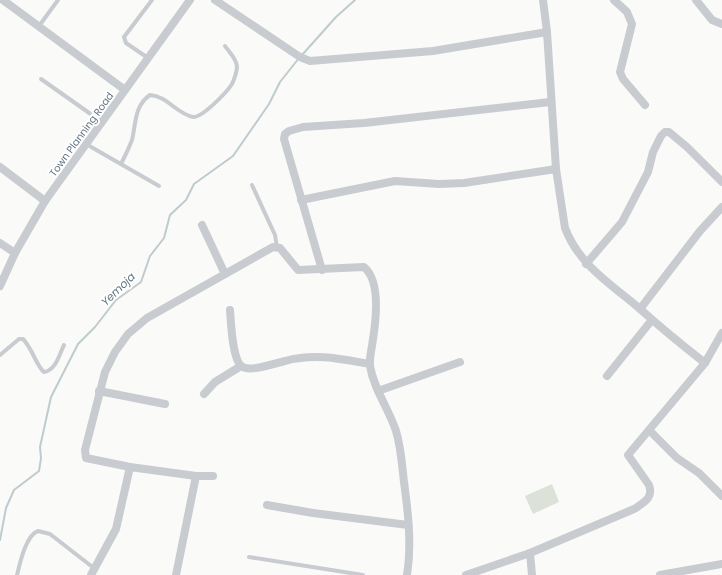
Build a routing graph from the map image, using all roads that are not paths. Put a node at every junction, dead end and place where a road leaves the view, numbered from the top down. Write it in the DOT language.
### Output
graph roads {
  1 [pos="3,0"];
  2 [pos="58,0"];
  3 [pos="152,0"];
  4 [pos="190,0"];
  5 [pos="215,0"];
  6 [pos="543,0"];
  7 [pos="614,0"];
  8 [pos="696,0"];
  9 [pos="722,24"];
  10 [pos="39,26"];
  11 [pos="547,32"];
  12 [pos="225,46"];
  13 [pos="148,58"];
  14 [pos="41,79"];
  15 [pos="125,90"];
  16 [pos="550,102"];
  17 [pos="645,105"];
  18 [pos="102,122"];
  19 [pos="86,144"];
  20 [pos="121,164"];
  21 [pos="0,167"];
  22 [pos="556,169"];
  23 [pos="722,182"];
  24 [pos="252,185"];
  25 [pos="159,186"];
  26 [pos="301,200"];
  27 [pos="45,201"];
  28 [pos="722,207"];
  29 [pos="202,225"];
  30 [pos="0,243"];
  31 [pos="278,247"];
  32 [pos="15,253"];
  33 [pos="586,264"];
  34 [pos="322,270"];
  35 [pos="225,274"];
  36 [pos="0,286"];
  37 [pos="640,309"];
  38 [pos="230,310"];
  39 [pos="651,321"];
  40 [pos="722,333"];
  41 [pos="64,345"];
  42 [pos="0,355"];
  43 [pos="460,362"];
  44 [pos="705,363"];
  45 [pos="370,364"];
  46 [pos="241,366"];
  47 [pos="607,376"];
  48 [pos="99,391"];
  49 [pos="378,392"];
  50 [pos="204,394"];
  51 [pos="165,404"];
  52 [pos="650,431"];
  53 [pos="130,467"];
  54 [pos="196,476"];
  55 [pos="213,476"];
  56 [pos="721,494"];
  57 [pos="267,505"];
  58 [pos="408,525"];
  59 [pos="530,552"];
  60 [pos="249,557"];
  61 [pos="722,564"];
  62 [pos="93,572"];
  63 [pos="17,575"];
  64 [pos="176,575"];
  65 [pos="363,575"];
  66 [pos="407,575"];
  67 [pos="466,575"];
  68 [pos="532,575"];
  69 [pos="660,575"];
  1 -- 10 [label="street"];
  2 -- 10 [label="lane"];
  3 -- 13 [label="lane"];
  4 -- 13 [label="street, Town Planning Road"];
  5 -- 11 [label="street"];
  6 -- 11 [label="street"];
  7 -- 17 [label="street"];
  8 -- 9 [label="street"];
  10 -- 15 [label="street"];
  11 -- 16 [label="street"];
  12 -- 20 [label="lane"];
  13 -- 15 [label="street, Town Planning Road"];
  14 -- 18 [label="lane"];
  15 -- 18 [label="street, Town Planning Road"];
  16 -- 22 [label="street"];
  16 -- 26 [label="street"];
  18 -- 19 [label="street, Town Planning Road"];
  19 -- 20 [label="lane"];
  19 -- 27 [label="street, Town Planning Road"];
  20 -- 25 [label="lane"];
  21 -- 27 [label="street"];
  22 -- 26 [label="street"];
  22 -- 33 [label="street"];
  23 -- 33 [label="street"];
  24 -- 31 [label="lane"];
  26 -- 34 [label="street"];
  27 -- 32 [label="street, Town Planning Road"];
  28 -- 37 [label="street"];
  29 -- 35 [label="street"];
  30 -- 32 [label="street"];
  31 -- 34 [label="street"];
  31 -- 35 [label="street"];
  32 -- 36 [label="street, Town Planning Road"];
  33 -- 37 [label="street"];
  34 -- 45 [label="street"];
  35 -- 48 [label="street"];
  37 -- 39 [label="street"];
  38 -- 46 [label="street"];
  39 -- 44 [label="street"];
  39 -- 47 [label="street"];
  40 -- 44 [label="street"];
  41 -- 42 [label="lane"];
  43 -- 49 [label="street"];
  44 -- 52 [label="street"];
  45 -- 46 [label="street"];
  45 -- 49 [label="street"];
  46 -- 50 [label="street"];
  48 -- 51 [label="street"];
  48 -- 53 [label="street"];
  49 -- 58 [label="street"];
  52 -- 56 [label="street"];
  52 -- 59 [label="street"];
  53 -- 54 [label="street"];
  53 -- 62 [label="street"];
  54 -- 55 [label="street"];
  54 -- 64 [label="street"];
  57 -- 58 [label="street"];
  58 -- 66 [label="street"];
  59 -- 67 [label="street"];
  59 -- 68 [label="street"];
  60 -- 65 [label="lane"];
  61 -- 69 [label="street"];
  62 -- 63 [label="lane"];
}
